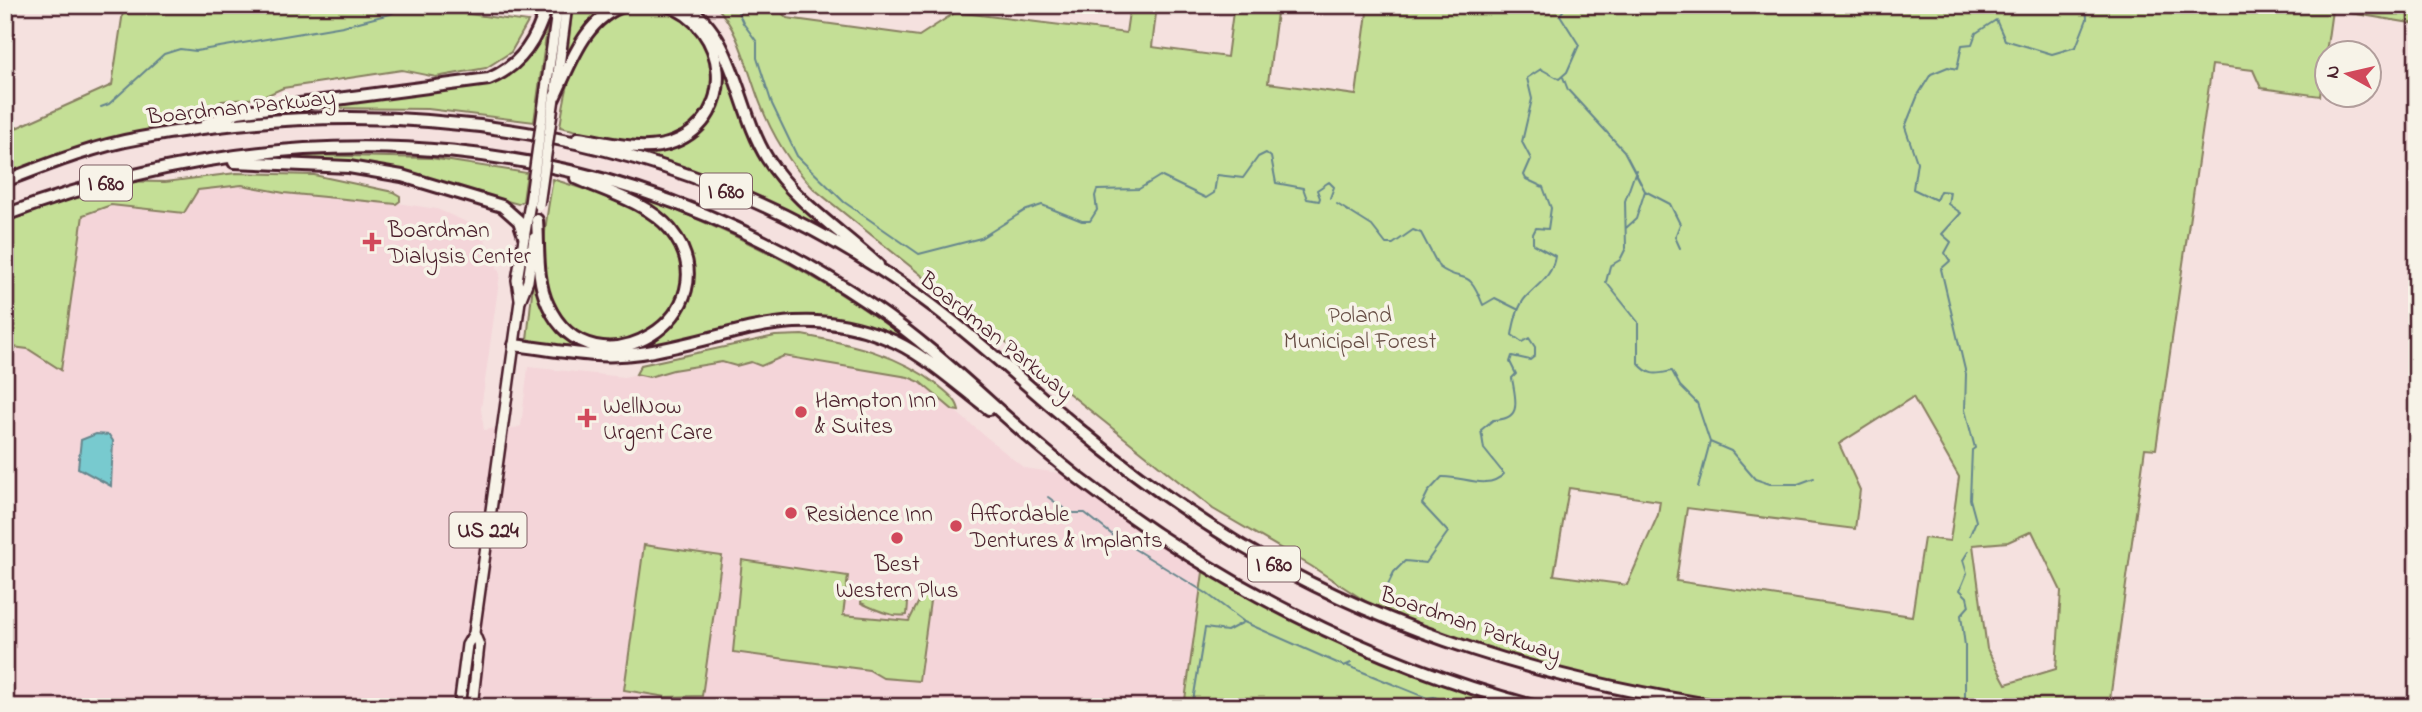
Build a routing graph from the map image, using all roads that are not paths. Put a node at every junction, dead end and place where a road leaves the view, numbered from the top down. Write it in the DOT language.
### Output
graph roads {
  1 [pos="547,5"];
  2 [pos="558,5"];
  3 [pos="567,5"];
  4 [pos="626,5"];
  5 [pos="666,5"];
  6 [pos="685,5"];
  7 [pos="550,97"];
  8 [pos="187,131"];
  9 [pos="543,135"];
  10 [pos="209,161"];
  11 [pos="558,170"];
  12 [pos="5,181"];
  13 [pos="535,204"];
  14 [pos="5,215"];
  15 [pos="537,220"];
  16 [pos="524,236"];
  17 [pos="896,281"];
  18 [pos="520,301"];
  19 [pos="514,345"];
  20 [pos="1046,452"];
  21 [pos="474,633"];
  22 [pos="458,707"];
  23 [pos="472,707"];
  24 [pos="1537,707"];
  25 [pos="1722,707"];
  1 -- 8 [label="highway"];
  2 -- 7 [label="main road, US 224"];
  3 -- 7 [label="main road, US 224"];
  4 -- 7 [label="highway"];
  5 -- 9 [label="highway"];
  6 -- 17 [label="highway"];
  7 -- 13 [label="main road, US 224, bridge"];
  8 -- 9 [label="highway, Boardman Parkway / I 680"];
  8 -- 12 [label="highway, Boardman Parkway / I 680"];
  9 -- 17 [label="highway, Boardman Parkway / I 680"];
  10 -- 11 [label="highway, Boardman Parkway / I 680"];
  10 -- 14 [label="highway, Boardman Parkway / I 680"];
  10 -- 16 [label="highway"];
  11 -- 15 [label="highway"];
  11 -- 20 [label="highway, Boardman Parkway / I 680"];
  13 -- 15 [label="main road, US 224"];
  13 -- 16 [label="main road, US 224"];
  15 -- 18 [label="main road, US 224"];
  16 -- 18 [label="main road, US 224"];
  17 -- 25 [label="highway, Boardman Parkway / I 680"];
  18 -- 19 [label="main road, US 224"];
  19 -- 20 [label="highway"];
  19 -- 21 [label="main road, US 224"];
  20 -- 24 [label="highway, Boardman Parkway / I 680"];
  21 -- 22 [label="main road, US 224"];
  21 -- 23 [label="main road, US 224"];
}
